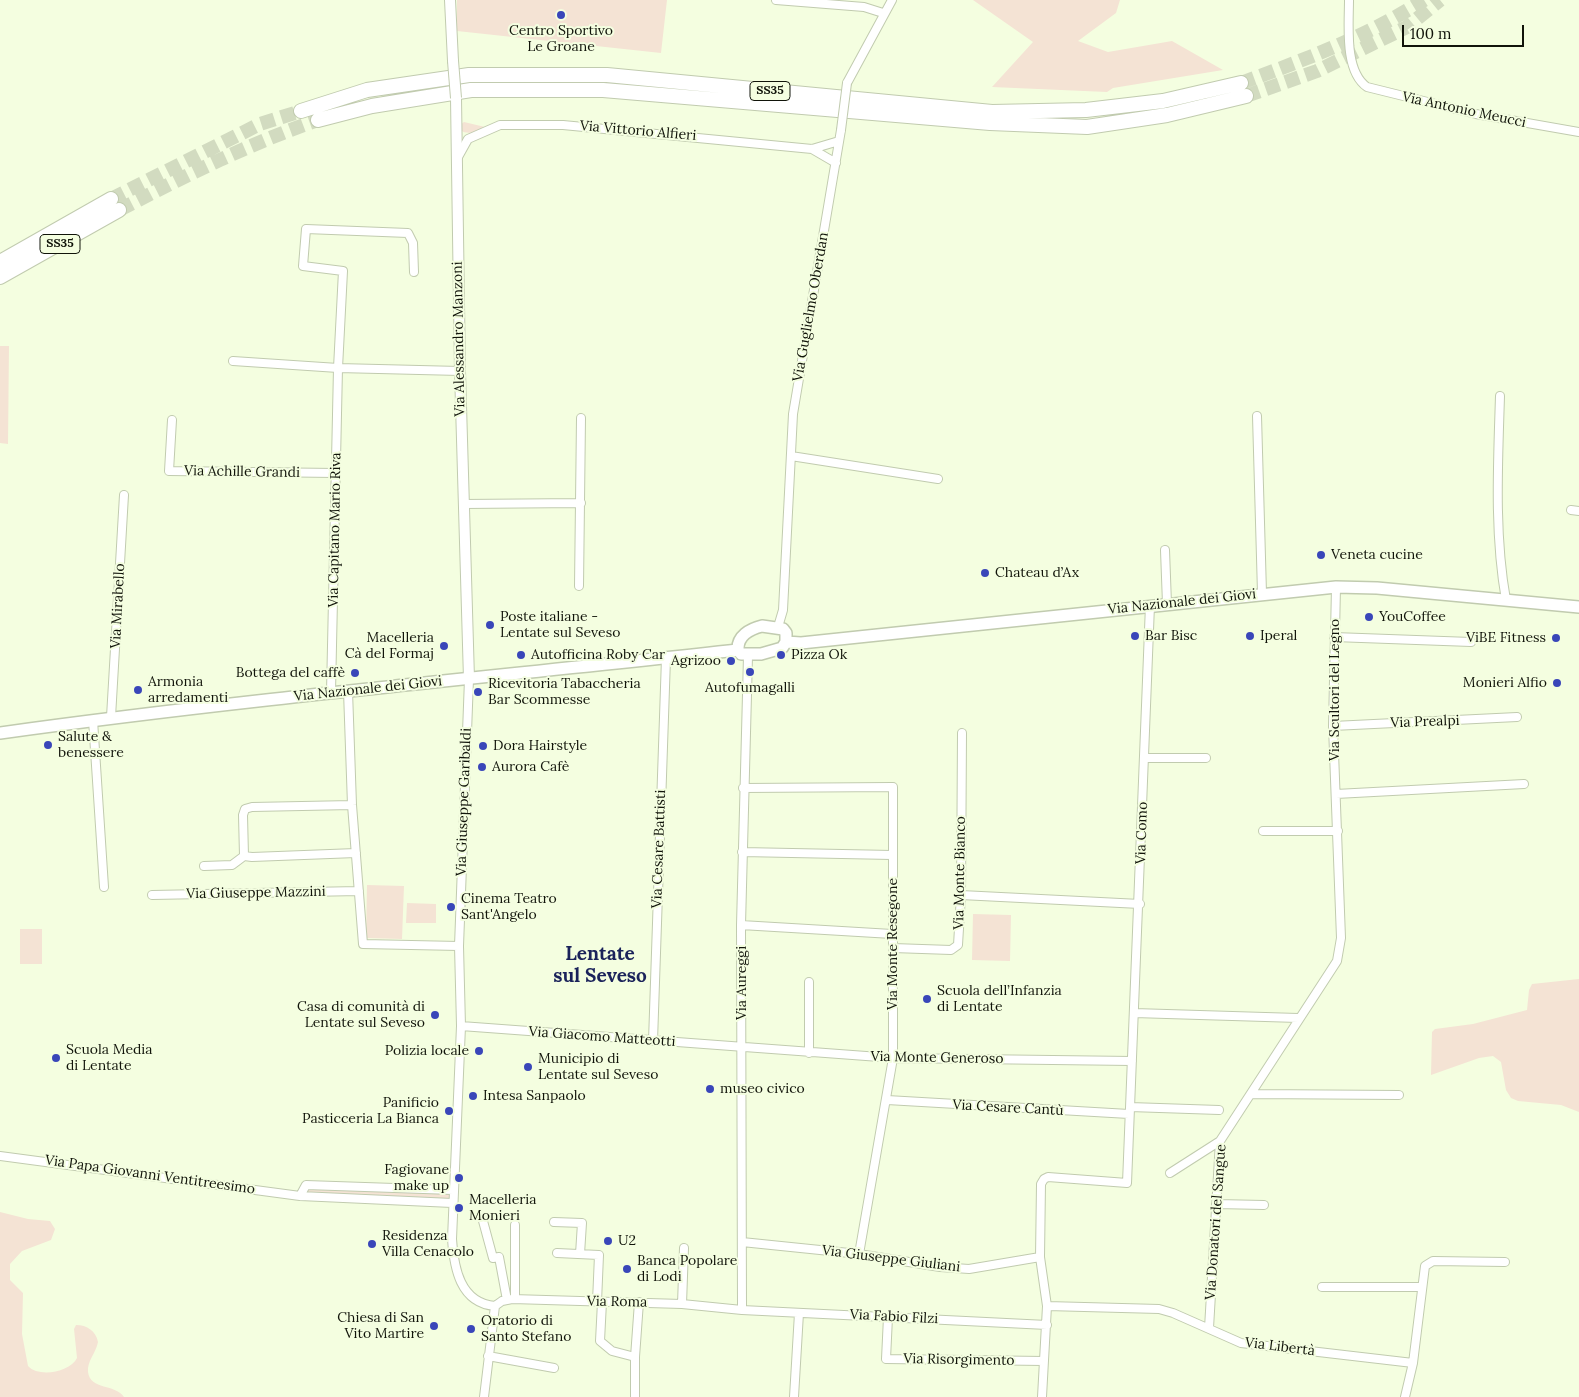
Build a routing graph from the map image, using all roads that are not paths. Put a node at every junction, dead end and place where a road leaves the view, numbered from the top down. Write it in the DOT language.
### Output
graph roads {
  1 [pos="450,0"];
  2 [pos="776,0"];
  3 [pos="892,0"];
  4 [pos="1349,0"];
  5 [pos="883,13"];
  6 [pos="301,111"];
  7 [pos="318,120"];
  8 [pos="1579,132"];
  9 [pos="839,141"];
  10 [pos="812,149"];
  11 [pos="836,163"];
  12 [pos="456,167"];
  13 [pos="0,262"];
  14 [pos="414,272"];
  15 [pos="0,277"];
  16 [pos="233,361"];
  17 [pos="338,368"];
  18 [pos="460,371"];
  19 [pos="1500,396"];
  20 [pos="1257,416"];
  21 [pos="581,418"];
  22 [pos="172,420"];
  23 [pos="791,456"];
  24 [pos="336,473"];
  25 [pos="938,479"];
  26 [pos="124,495"];
  27 [pos="581,503"];
  28 [pos="463,504"];
  29 [pos="1165,550"];
  30 [pos="579,586"];
  31 [pos="1336,587"];
  32 [pos="1262,593"];
  33 [pos="1506,600"];
  34 [pos="1167,604"];
  35 [pos="1150,606"];
  36 [pos="1579,607"];
  37 [pos="778,627"];
  38 [pos="1334,637"];
  39 [pos="786,642"];
  40 [pos="1471,642"];
  41 [pos="738,650"];
  42 [pos="748,656"];
  43 [pos="666,658"];
  44 [pos="469,678"];
  45 [pos="348,691"];
  46 [pos="331,692"];
  47 [pos="112,717"];
  48 [pos="1517,718"];
  49 [pos="93,720"];
  50 [pos="1333,726"];
  51 [pos="0,733"];
  52 [pos="962,733"];
  53 [pos="1145,758"];
  54 [pos="1206,758"];
  55 [pos="1524,784"];
  56 [pos="743,788"];
  57 [pos="1336,794"];
  58 [pos="352,805"];
  59 [pos="1263,831"];
  60 [pos="1338,831"];
  61 [pos="742,852"];
  62 [pos="356,853"];
  63 [pos="892,855"];
  64 [pos="244,856"];
  65 [pos="204,866"];
  66 [pos="104,887"];
  67 [pos="359,891"];
  68 [pos="961,894"];
  69 [pos="152,895"];
  70 [pos="1140,904"];
  71 [pos="741,925"];
  72 [pos="892,934"];
  73 [pos="459,946"];
  74 [pos="893,948"];
  75 [pos="809,982"];
  76 [pos="1134,1012"];
  77 [pos="1298,1018"];
  78 [pos="461,1026"];
  79 [pos="653,1040"];
  80 [pos="742,1048"];
  81 [pos="809,1053"];
  82 [pos="893,1058"];
  83 [pos="1132,1061"];
  84 [pos="1252,1094"];
  85 [pos="1399,1095"];
  86 [pos="887,1100"];
  87 [pos="1130,1110"];
  88 [pos="1219,1110"];
  89 [pos="1220,1141"];
  90 [pos="0,1156"];
  91 [pos="1170,1173"];
  92 [pos="453,1190"];
  93 [pos="300,1196"];
  94 [pos="452,1204"];
  95 [pos="1216,1204"];
  96 [pos="1264,1205"];
  97 [pos="483,1220"];
  98 [pos="554,1222"];
  99 [pos="515,1225"];
  100 [pos="742,1242"];
  101 [pos="684,1248"];
  102 [pos="557,1253"];
  103 [pos="580,1254"];
  104 [pos="859,1254"];
  105 [pos="1040,1258"];
  106 [pos="1505,1262"];
  107 [pos="1322,1287"];
  108 [pos="1422,1288"];
  109 [pos="511,1300"];
  110 [pos="603,1302"];
  111 [pos="639,1302"];
  112 [pos="682,1304"];
  113 [pos="495,1306"];
  114 [pos="1047,1306"];
  115 [pos="742,1310"];
  116 [pos="799,1313"];
  117 [pos="888,1317"];
  118 [pos="1047,1325"];
  119 [pos="1209,1328"];
  120 [pos="488,1356"];
  121 [pos="635,1357"];
  122 [pos="1044,1361"];
  123 [pos="1413,1363"];
  124 [pos="554,1368"];
  125 [pos="484,1397"];
  126 [pos="635,1397"];
  127 [pos="794,1397"];
  128 [pos="1042,1397"];
  129 [pos="1405,1397"];
  1 -- 12 [label="street, Via Alessandro Manzoni, bridge"];
  2 -- 5 [label="street"];
  3 -- 5 [label="street, Via Guglielmo Oberdan"];
  4 -- 8 [label="street, Via Antonio Meucci"];
  5 -- 9 [label="street, Via Guglielmo Oberdan, bridge"];
  6 -- 7 [label="highway, SS35"];
  9 -- 10 [label="street, Via Vittorio Alfieri"];
  9 -- 11 [label="street, Via Guglielmo Oberdan"];
  10 -- 11 [label="street"];
  10 -- 12 [label="street, Via Vittorio Alfieri"];
  11 -- 23 [label="street, Via Guglielmo Oberdan"];
  12 -- 18 [label="street, Via Alessandro Manzoni"];
  13 -- 15 [label="highway, SS35"];
  14 -- 17 [label="street, Via Capitano Mario Riva"];
  16 -- 17 [label="street"];
  17 -- 18 [label="street"];
  17 -- 24 [label="street, Via Capitano Mario Riva"];
  18 -- 28 [label="street, Via Alessandro Manzoni"];
  19 -- 33 [label="street"];
  20 -- 32 [label="street"];
  21 -- 27 [label="street"];
  22 -- 24 [label="street, Via Achille Grandi"];
  23 -- 25 [label="street"];
  23 -- 37 [label="street, Via Guglielmo Oberdan"];
  24 -- 46 [label="street, Via Capitano Mario Riva"];
  26 -- 47 [label="street, Via Mirabello"];
  27 -- 28 [label="street"];
  27 -- 30 [label="street"];
  28 -- 44 [label="street, Via Alessandro Manzoni"];
  29 -- 34 [label="street"];
  31 -- 32 [label="main road, Via Nazionale dei Giovi"];
  31 -- 33 [label="main road, Via Nazionale dei Giovi"];
  31 -- 38 [label="street, Via Scultori del Legno"];
  32 -- 34 [label="main road, Via Nazionale dei Giovi"];
  33 -- 36 [label="main road, Via Nazionale dei Giovi"];
  34 -- 35 [label="main road, Via Nazionale dei Giovi"];
  35 -- 39 [label="main road, Via Nazionale dei Giovi"];
  35 -- 53 [label="street, Via Como"];
  37 -- 39 [label="main road"];
  37 -- 41 [label="main road"];
  38 -- 40 [label="street"];
  38 -- 50 [label="street, Via Scultori del Legno"];
  39 -- 42 [label="main road, Via Nazionale dei Giovi"];
  41 -- 42 [label="main road"];
  41 -- 43 [label="main road, Via Nazionale dei Giovi"];
  42 -- 56 [label="street, Via Aureggi"];
  43 -- 44 [label="main road, Via Nazionale dei Giovi"];
  43 -- 79 [label="street, Via Cesare Battisti"];
  44 -- 45 [label="main road, Via Nazionale dei Giovi"];
  44 -- 73 [label="street, Via Giuseppe Garibaldi"];
  45 -- 46 [label="main road, Via Nazionale dei Giovi"];
  45 -- 58 [label="street"];
  46 -- 47 [label="main road, Via Nazionale dei Giovi"];
  47 -- 49 [label="main road, Via Nazionale dei Giovi"];
  48 -- 50 [label="street, Via Prealpi"];
  49 -- 51 [label="main road, Via Nazionale dei Giovi"];
  49 -- 66 [label="street"];
  50 -- 57 [label="street, Via Scultori del Legno"];
  52 -- 68 [label="street, Via Monte Bianco"];
  53 -- 54 [label="street"];
  53 -- 70 [label="street, Via Como"];
  55 -- 57 [label="street"];
  56 -- 61 [label="street, Via Aureggi"];
  56 -- 63 [label="street, Via Monte Resegone"];
  57 -- 60 [label="street, Via Scultori del Legno"];
  58 -- 62 [label="street"];
  58 -- 64 [label="street"];
  59 -- 60 [label="street"];
  60 -- 77 [label="street, Via Scultori del Legno"];
  61 -- 63 [label="street"];
  61 -- 71 [label="street, Via Aureggi"];
  62 -- 64 [label="street"];
  62 -- 67 [label="street"];
  63 -- 72 [label="street, Via Monte Resegone"];
  64 -- 65 [label="street"];
  67 -- 69 [label="street, Via Giuseppe Mazzini"];
  67 -- 73 [label="street"];
  68 -- 70 [label="street"];
  68 -- 74 [label="street, Via Monte Bianco"];
  70 -- 76 [label="street, Via Como"];
  71 -- 72 [label="street"];
  71 -- 80 [label="street, Via Aureggi"];
  72 -- 74 [label="street, Via Monte Resegone"];
  73 -- 78 [label="street, Via Giuseppe Garibaldi"];
  74 -- 82 [label="street, Via Monte Resegone"];
  75 -- 81 [label="street"];
  76 -- 77 [label="street"];
  76 -- 83 [label="street, Via Como"];
  77 -- 84 [label="street, Via Donatori del Sangue"];
  78 -- 79 [label="street, Via Giacomo Matteotti"];
  78 -- 92 [label="street, Via Giuseppe Garibaldi"];
  79 -- 80 [label="street, Via Giacomo Matteotti"];
  80 -- 81 [label="street, Via Monte Generoso"];
  80 -- 100 [label="street, Via Aureggi"];
  81 -- 82 [label="street, Via Monte Generoso"];
  82 -- 83 [label="street, Via Monte Generoso"];
  82 -- 86 [label="street, Via Monte Resegone"];
  83 -- 87 [label="street, Via Como"];
  84 -- 85 [label="street"];
  84 -- 89 [label="street, Via Donatori del Sangue"];
  86 -- 87 [label="street, Via Cesare Cantù"];
  86 -- 104 [label="street, Via Monte Resegone"];
  87 -- 88 [label="street, Via Cesare Cantù"];
  87 -- 105 [label="street, Via Como"];
  89 -- 91 [label="street"];
  89 -- 95 [label="street, Via Donatori del Sangue"];
  90 -- 93 [label="street, Via Papa Giovanni Ventitreesimo"];
  92 -- 93 [label="street"];
  92 -- 94 [label="street, Via Giuseppe Garibaldi"];
  93 -- 94 [label="street, Via Papa Giovanni Ventitreesimo"];
  94 -- 113 [label="street, Via Giuseppe Garibaldi"];
  95 -- 96 [label="street"];
  95 -- 119 [label="street, Via Donatori del Sangue"];
  97 -- 109 [label="street"];
  98 -- 103 [label="street"];
  99 -- 109 [label="street"];
  100 -- 104 [label="street, Via Giuseppe Giuliani"];
  100 -- 115 [label="street, Via Aureggi"];
  101 -- 112 [label="street"];
  102 -- 103 [label="street"];
  103 -- 110 [label="street"];
  104 -- 105 [label="street, Via Giuseppe Giuliani"];
  105 -- 114 [label="street"];
  106 -- 108 [label="street"];
  107 -- 108 [label="street"];
  108 -- 123 [label="street"];
  109 -- 110 [label="street, Via Roma"];
  109 -- 113 [label="street, Via Roma"];
  110 -- 111 [label="street, Via Roma"];
  110 -- 121 [label="street"];
  111 -- 112 [label="street, Via Roma"];
  111 -- 121 [label="street"];
  112 -- 115 [label="street, Via Roma"];
  113 -- 120 [label="street"];
  114 -- 118 [label="street"];
  114 -- 119 [label="street, Via Libertà"];
  115 -- 116 [label="street, Via Fabio Filzi"];
  116 -- 117 [label="street, Via Fabio Filzi"];
  116 -- 127 [label="street"];
  117 -- 118 [label="street, Via Fabio Filzi"];
  117 -- 122 [label="street, Via Risorgimento"];
  118 -- 122 [label="street"];
  119 -- 123 [label="street, Via Libertà"];
  120 -- 124 [label="street"];
  120 -- 125 [label="street"];
  121 -- 126 [label="street"];
  122 -- 128 [label="street"];
  123 -- 129 [label="street"];
}
